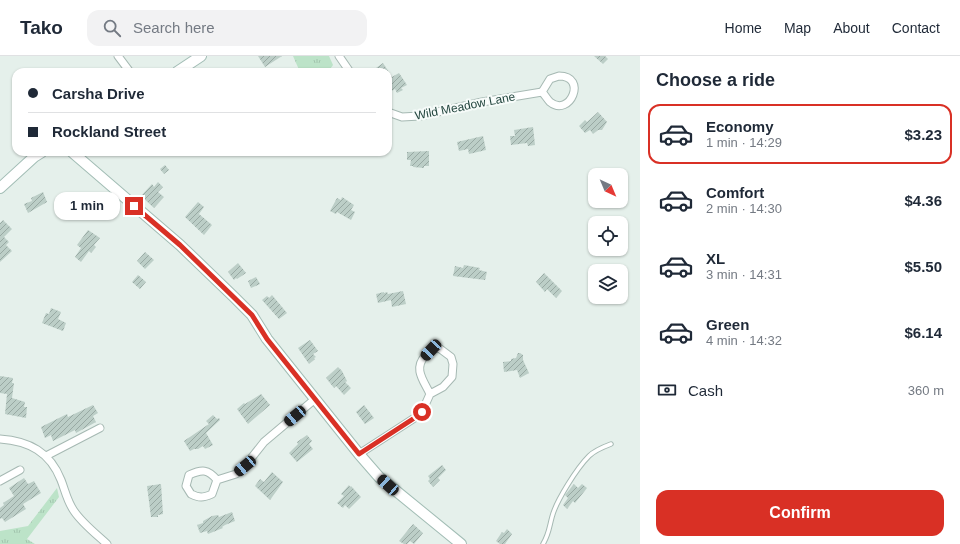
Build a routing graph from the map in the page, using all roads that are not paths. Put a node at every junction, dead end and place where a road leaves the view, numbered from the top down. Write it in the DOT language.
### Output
graph roads {
  1 [pos="118,56"];
  2 [pos="201,56"];
  3 [pos="339,56"];
  4 [pos="127,68"];
  5 [pos="183,68"];
  6 [pos="347,68"];
  7 [pos="542,92"];
  8 [pos="392,113"];
  9 [pos="36,156"];
  10 [pos="77,156"];
  11 [pos="0,188"];
  12 [pos="430,394"];
  13 [pos="315,399"];
  14 [pos="100,428"];
  15 [pos="0,439"];
  16 [pos="611,444"];
  17 [pos="359,454"];
  18 [pos="46,456"];
  19 [pos="20,470"];
  20 [pos="217,480"];
  21 [pos="0,481"];
  22 [pos="107,544"];
  23 [pos="461,544"];
  24 [pos="543,544"];
  1 -- 4 [label="street"];
  2 -- 5 [label="street"];
  3 -- 6 [label="street"];
  7 -- 7 [label="street"];
  7 -- 8 [label="street, Wild Meadow Lane"];
  9 -- 11 [label="street"];
  10 -- 13 [label="street"];
  12 -- 12 [label="street"];
  12 -- 17 [label="street"];
  13 -- 17 [label="street"];
  13 -- 20 [label="street"];
  14 -- 18 [label="street"];
  15 -- 18 [label="street"];
  16 -- 24 [label="lane"];
  17 -- 23 [label="street"];
  18 -- 22 [label="street"];
  19 -- 21 [label="street"];
  20 -- 20 [label="street"];
}
